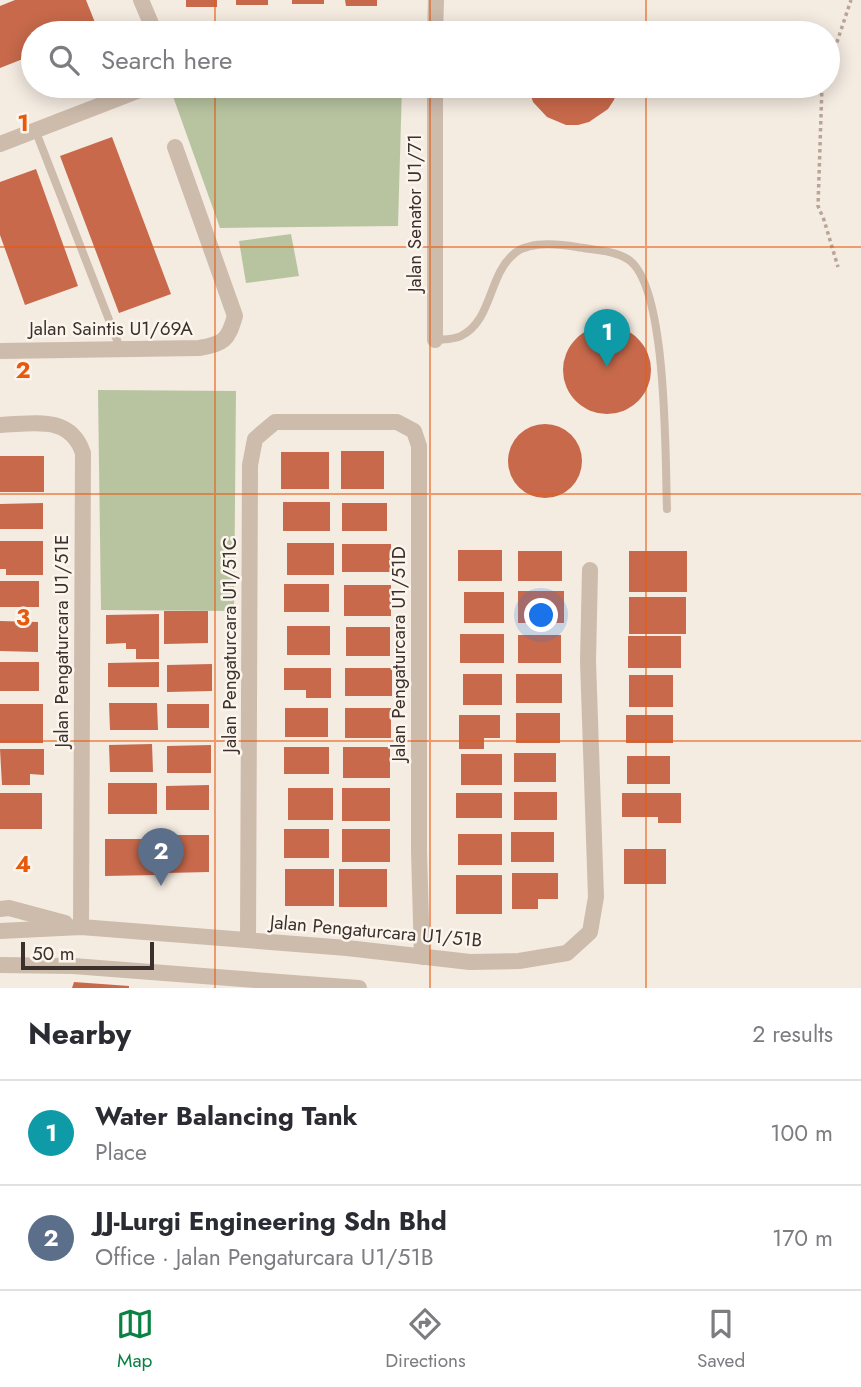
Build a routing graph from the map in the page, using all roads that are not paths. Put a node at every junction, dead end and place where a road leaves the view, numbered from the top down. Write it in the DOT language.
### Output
graph roads {
  1 [pos="141,0"];
  2 [pos="436,0"];
  3 [pos="150,21"];
  4 [pos="435,21"];
  5 [pos="120,98"];
  6 [pos="435,98"];
  7 [pos="36,132"];
  8 [pos="0,144"];
  9 [pos="175,147"];
  10 [pos="435,340"];
  11 [pos="120,348"];
  12 [pos="0,351"];
  13 [pos="337,422"];
  14 [pos="0,425"];
  15 [pos="667,509"];
  16 [pos="590,570"];
  17 [pos="0,909"];
  18 [pos="81,927"];
  19 [pos="0,931"];
  20 [pos="248,940"];
  21 [pos="422,957"];
  22 [pos="0,965"];
  23 [pos="359,988"];
  1 -- 3 [label="street"];
  2 -- 4 [label="street"];
  5 -- 7 [label="street"];
  6 -- 10 [label="street, Jalan Senator U1/71"];
  7 -- 8 [label="street"];
  7 -- 11 [label="lane"];
  9 -- 11 [label="street, Jalan Saintis U1/69A"];
  10 -- 15 [label="lane"];
  11 -- 12 [label="street, Jalan Saintis U1/69A"];
  13 -- 20 [label="street, Jalan Pengaturcara U1/51C"];
  13 -- 21 [label="street, Jalan Pengaturcara U1/51D"];
  14 -- 18 [label="street, Jalan Pengaturcara U1/51E"];
  16 -- 21 [label="street, Jalan Pengaturcara U1/51B"];
  17 -- 18 [label="street, Jalan Pengaturcara U1/51B"];
  18 -- 19 [label="street, Jalan Pengaturcara U1/51B"];
  18 -- 20 [label="street, Jalan Pengaturcara U1/51B"];
  20 -- 21 [label="street, Jalan Pengaturcara U1/51B"];
  22 -- 23 [label="street"];
}
